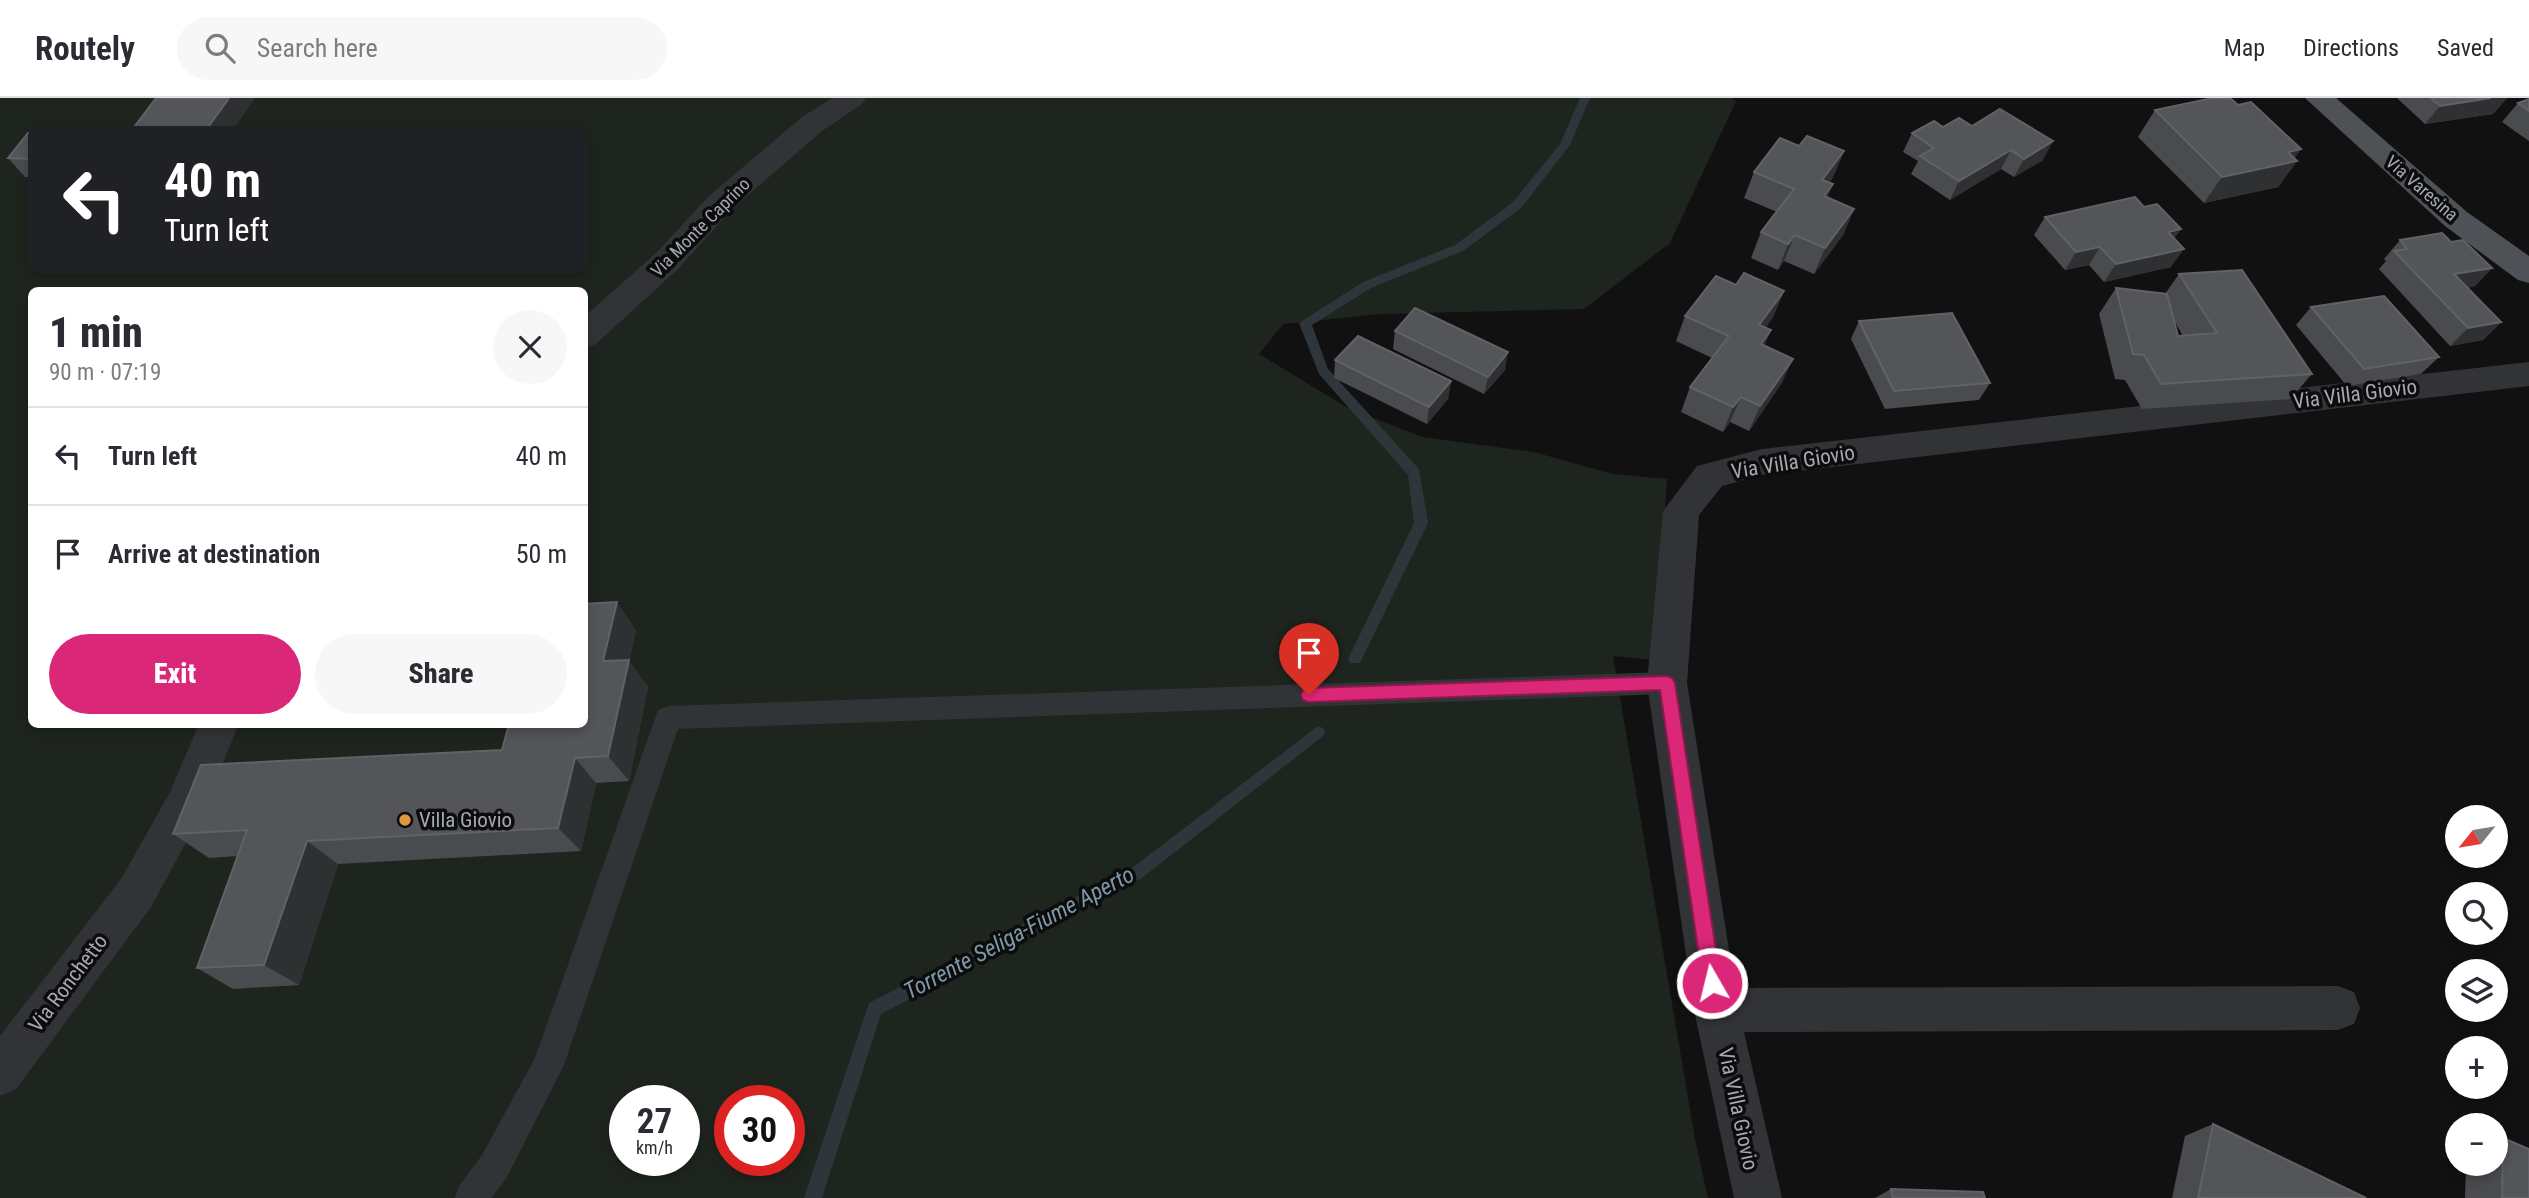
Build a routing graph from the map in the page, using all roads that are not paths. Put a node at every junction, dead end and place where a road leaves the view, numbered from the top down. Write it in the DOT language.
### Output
graph roads {
  1 [pos="852,98"];
  2 [pos="2319,98"];
  3 [pos="2529,272"];
  4 [pos="588,332"];
  5 [pos="2529,374"];
  6 [pos="1667,683"];
  7 [pos="217,728"];
  8 [pos="2338,1007"];
  9 [pos="1716,1010"];
  10 [pos="0,1073"];
  11 [pos="471,1198"];
  12 [pos="1758,1198"];
  1 -- 4 [label="street, Via Monte Caprino"];
  2 -- 3 [label="main road, Via Varesina"];
  5 -- 6 [label="street, Via Villa Giovio"];
  6 -- 9 [label="street, Via Villa Giovio"];
  6 -- 11 [label="lane"];
  7 -- 10 [label="street, Via Ronchetto"];
  8 -- 9 [label="street"];
  9 -- 12 [label="street, Via Villa Giovio"];
}
